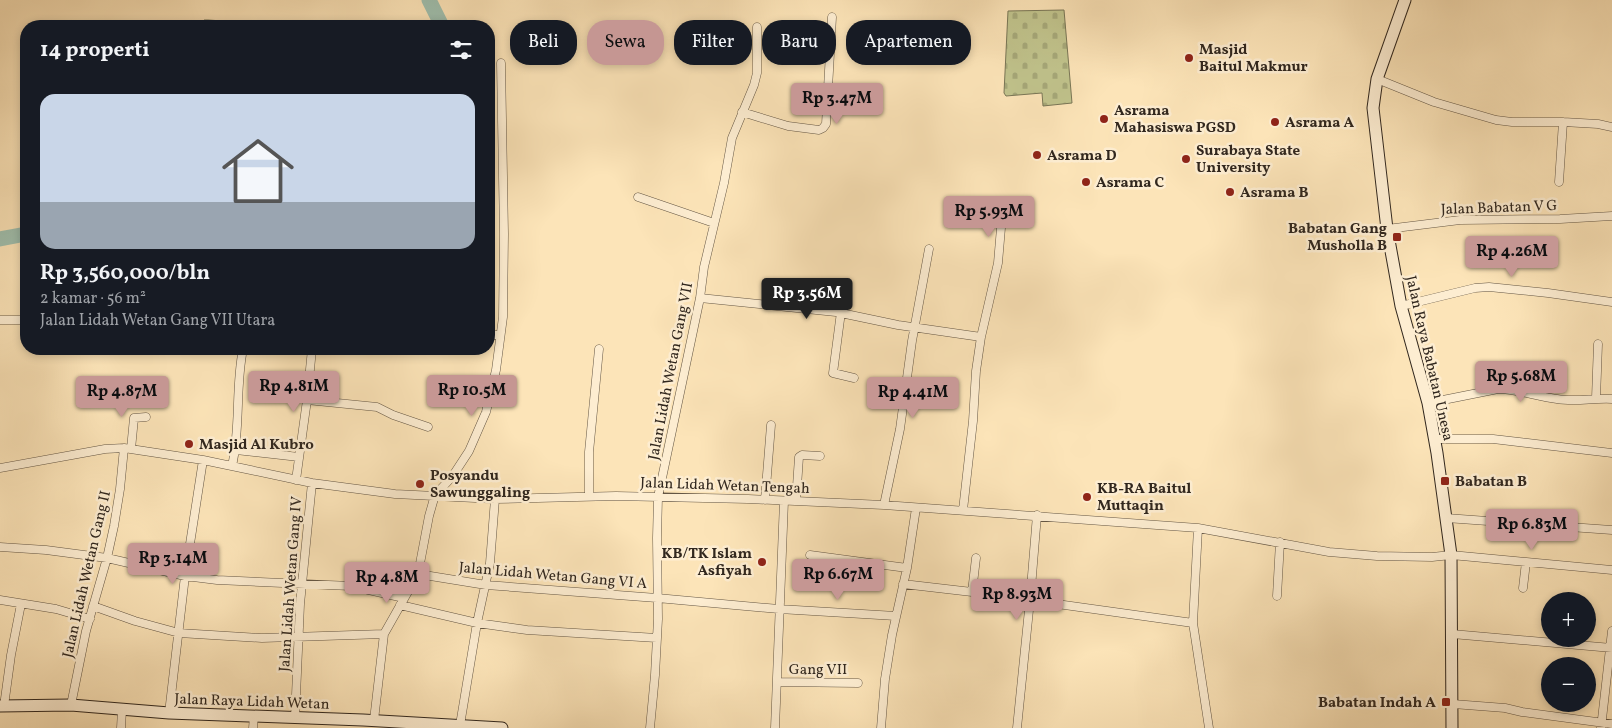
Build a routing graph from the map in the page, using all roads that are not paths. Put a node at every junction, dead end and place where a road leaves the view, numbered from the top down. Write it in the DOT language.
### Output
graph roads {
  1 [pos="1405,0"];
  2 [pos="832,17"];
  3 [pos="757,27"];
  4 [pos="501,63"];
  5 [pos="1377,79"];
  6 [pos="742,112"];
  7 [pos="1563,122"];
  8 [pos="1612,127"];
  9 [pos="1559,182"];
  10 [pos="638,197"];
  11 [pos="1002,216"];
  12 [pos="1612,216"];
  13 [pos="714,223"];
  14 [pos="1387,229"];
  15 [pos="929,250"];
  16 [pos="700,298"];
  17 [pos="1612,302"];
  18 [pos="1401,306"];
  19 [pos="841,312"];
  20 [pos="0,320"];
  21 [pos="20,320"];
  22 [pos="915,327"];
  23 [pos="495,335"];
  24 [pos="500,335"];
  25 [pos="981,337"];
  26 [pos="1598,344"];
  27 [pos="599,349"];
  28 [pos="242,355"];
  29 [pos="311,355"];
  30 [pos="854,378"];
  31 [pos="1596,398"];
  32 [pos="1612,399"];
  33 [pos="307,400"];
  34 [pos="1428,403"];
  35 [pos="146,417"];
  36 [pos="771,425"];
  37 [pos="428,427"];
  38 [pos="1435,439"];
  39 [pos="128,448"];
  40 [pos="236,450"];
  41 [pos="1612,453"];
  42 [pos="820,456"];
  43 [pos="299,457"];
  44 [pos="203,460"];
  45 [pos="232,466"];
  46 [pos="0,468"];
  47 [pos="296,480"];
  48 [pos="312,483"];
  49 [pos="435,495"];
  50 [pos="589,496"];
  51 [pos="658,497"];
  52 [pos="495,499"];
  53 [pos="765,500"];
  54 [pos="784,501"];
  55 [pos="796,501"];
  56 [pos="884,505"];
  57 [pos="916,508"];
  58 [pos="963,510"];
  59 [pos="1036,515"];
  60 [pos="1446,518"];
  61 [pos="1198,528"];
  62 [pos="1612,530"];
  63 [pos="1280,542"];
  64 [pos="0,546"];
  65 [pos="810,555"];
  66 [pos="1451,555"];
  67 [pos="107,558"];
  68 [pos="976,558"];
  69 [pos="1526,562"];
  70 [pos="907,568"];
  71 [pos="1612,570"];
  72 [pos="418,574"];
  73 [pos="185,576"];
  74 [pos="302,583"];
  75 [pos="903,584"];
  76 [pos="486,585"];
  77 [pos="1522,588"];
  78 [pos="972,592"];
  79 [pos="1277,596"];
  80 [pos="657,598"];
  81 [pos="0,600"];
  82 [pos="1030,600"];
  83 [pos="402,602"];
  84 [pos="21,604"];
  85 [pos="93,606"];
  86 [pos="779,609"];
  87 [pos="896,616"];
  88 [pos="90,619"];
  89 [pos="477,623"];
  90 [pos="1193,623"];
  91 [pos="1612,631"];
  92 [pos="179,632"];
  93 [pos="384,634"];
  94 [pos="1452,634"];
  95 [pos="298,636"];
  96 [pos="657,638"];
  97 [pos="1611,648"];
  98 [pos="777,682"];
  99 [pos="858,683"];
  100 [pos="1453,704"];
  101 [pos="71,705"];
  102 [pos="2,706"];
  103 [pos="122,710"];
  104 [pos="169,713"];
  105 [pos="254,716"];
  106 [pos="295,718"];
  107 [pos="367,723"];
  108 [pos="1612,724"];
  109 [pos="460,725"];
  110 [pos="1601,725"];
  111 [pos="121,728"];
  112 [pos="253,728"];
  113 [pos="502,728"];
  114 [pos="650,728"];
  115 [pos="775,728"];
  116 [pos="881,728"];
  117 [pos="1017,728"];
  118 [pos="1209,728"];
  119 [pos="1452,728"];
  1 -- 5 [label="main road, Jalan Raya Babatan Unesa"];
  2 -- 6 [label="street"];
  3 -- 6 [label="street, Jalan Lidah Wetan Gang VII"];
  4 -- 24 [label="street"];
  5 -- 7 [label="street"];
  5 -- 14 [label="main road, Jalan Raya Babatan Unesa"];
  6 -- 13 [label="street, Jalan Lidah Wetan Gang VII"];
  7 -- 8 [label="street"];
  7 -- 9 [label="street"];
  10 -- 13 [label="street"];
  11 -- 25 [label="street"];
  12 -- 14 [label="street, Jalan Babatan V G"];
  13 -- 16 [label="street, Jalan Lidah Wetan Gang VII"];
  14 -- 18 [label="main road, Jalan Raya Babatan Unesa"];
  15 -- 22 [label="street"];
  16 -- 19 [label="street"];
  16 -- 51 [label="street, Jalan Lidah Wetan Gang VII"];
  17 -- 18 [label="street"];
  18 -- 34 [label="main road, Jalan Raya Babatan Unesa"];
  19 -- 22 [label="street"];
  19 -- 30 [label="street"];
  20 -- 21 [label="street"];
  22 -- 25 [label="street"];
  22 -- 56 [label="street"];
  23 -- 24 [label="street"];
  24 -- 49 [label="street"];
  25 -- 58 [label="street"];
  26 -- 31 [label="street"];
  27 -- 50 [label="street"];
  28 -- 40 [label="street"];
  29 -- 33 [label="street, Jalan Lidah Wetan Gang IV"];
  31 -- 32 [label="street"];
  31 -- 34 [label="street"];
  33 -- 37 [label="street"];
  33 -- 43 [label="street, Jalan Lidah Wetan Gang IV"];
  34 -- 38 [label="main road, Jalan Raya Babatan Unesa"];
  35 -- 39 [label="street, Jalan Lidah Wetan Gang II"];
  36 -- 53 [label="street"];
  38 -- 41 [label="street"];
  38 -- 60 [label="main road, Jalan Raya Babatan Unesa"];
  39 -- 44 [label="street, Jalan Lidah Wetan Tengah"];
  39 -- 46 [label="street, Jalan Lidah Wetan Tengah"];
  39 -- 67 [label="street, Jalan Lidah Wetan Gang II"];
  40 -- 43 [label="street"];
  40 -- 45 [label="street"];
  42 -- 55 [label="street"];
  43 -- 47 [label="street, Jalan Lidah Wetan Gang IV"];
  44 -- 45 [label="street, Jalan Lidah Wetan Tengah"];
  44 -- 73 [label="street"];
  45 -- 47 [label="street, Jalan Lidah Wetan Tengah"];
  47 -- 48 [label="street, Jalan Lidah Wetan Tengah"];
  48 -- 49 [label="street, Jalan Lidah Wetan Tengah"];
  48 -- 74 [label="street, Jalan Lidah Wetan Gang IV"];
  49 -- 52 [label="street, Jalan Lidah Wetan Tengah"];
  49 -- 72 [label="street"];
  50 -- 51 [label="street, Jalan Lidah Wetan Tengah"];
  50 -- 52 [label="street, Jalan Lidah Wetan Tengah"];
  51 -- 53 [label="street, Jalan Lidah Wetan Tengah"];
  51 -- 80 [label="street, Jalan Lidah Wetan Gang VII"];
  52 -- 76 [label="street"];
  53 -- 54 [label="street, Jalan Lidah Wetan Tengah"];
  54 -- 55 [label="street, Jalan Lidah Wetan Tengah"];
  54 -- 86 [label="street"];
  55 -- 56 [label="street, Jalan Lidah Wetan Tengah"];
  56 -- 57 [label="street, Jalan Lidah Wetan Tengah"];
  57 -- 58 [label="street, Jalan Lidah Wetan Tengah"];
  57 -- 70 [label="street"];
  58 -- 59 [label="street, Jalan Lidah Wetan Tengah"];
  59 -- 61 [label="street, Jalan Lidah Wetan Tengah"];
  59 -- 82 [label="street"];
  60 -- 62 [label="street"];
  60 -- 66 [label="main road, Jalan Raya Babatan Unesa"];
  61 -- 63 [label="street, Jalan Lidah Wetan Tengah"];
  61 -- 90 [label="street"];
  63 -- 66 [label="street, Jalan Lidah Wetan Tengah"];
  63 -- 79 [label="street"];
  64 -- 67 [label="street"];
  65 -- 70 [label="street"];
  66 -- 69 [label="street, Jalan Lidah Wetan Tengah"];
  66 -- 94 [label="main road, Jalan Raya Babatan Unesa"];
  67 -- 73 [label="street"];
  67 -- 85 [label="street, Jalan Lidah Wetan Gang II"];
  68 -- 78 [label="street"];
  69 -- 71 [label="street, Jalan Lidah Wetan Tengah"];
  69 -- 77 [label="street"];
  70 -- 75 [label="street"];
  72 -- 76 [label="street, Jalan Lidah Wetan Gang VI A"];
  72 -- 83 [label="street"];
  73 -- 74 [label="street"];
  73 -- 92 [label="street"];
  74 -- 83 [label="street"];
  74 -- 95 [label="street, Jalan Lidah Wetan Gang IV"];
  75 -- 78 [label="street"];
  75 -- 87 [label="street"];
  76 -- 80 [label="street, Jalan Lidah Wetan Gang VI A"];
  76 -- 89 [label="street"];
  78 -- 82 [label="street"];
  80 -- 86 [label="street, Jalan Lidah Wetan Gang VI A"];
  80 -- 96 [label="street, Jalan Lidah Wetan Gang VII"];
  81 -- 84 [label="street"];
  82 -- 90 [label="street"];
  82 -- 117 [label="street"];
  83 -- 89 [label="street"];
  83 -- 93 [label="street"];
  84 -- 88 [label="street"];
  84 -- 102 [label="street"];
  85 -- 88 [label="street, Jalan Lidah Wetan Gang II"];
  85 -- 92 [label="street"];
  86 -- 87 [label="street, Jalan Lidah Wetan Gang VI A"];
  86 -- 98 [label="street"];
  87 -- 116 [label="street"];
  88 -- 101 [label="street, Jalan Lidah Wetan Gang II"];
  89 -- 96 [label="street"];
  89 -- 109 [label="street"];
  90 -- 118 [label="street"];
  91 -- 97 [label="street"];
  92 -- 95 [label="street"];
  92 -- 104 [label="street"];
  93 -- 95 [label="street"];
  93 -- 107 [label="street"];
  94 -- 97 [label="street"];
  94 -- 100 [label="main road, Jalan Raya Babatan Unesa"];
  95 -- 106 [label="street, Jalan Lidah Wetan Gang IV"];
  96 -- 114 [label="street, Jalan Lidah Wetan Gang VII"];
  97 -- 110 [label="street"];
  98 -- 99 [label="street, Gang VII"];
  98 -- 115 [label="street"];
  100 -- 110 [label="street"];
  100 -- 119 [label="main road, Jalan Raya Babatan Unesa"];
  101 -- 102 [label="main road, Jalan Raya Lidah Wetan"];
  101 -- 103 [label="main road, Jalan Raya Lidah Wetan"];
  103 -- 104 [label="main road, Jalan Raya Lidah Wetan"];
  103 -- 111 [label="street"];
  104 -- 105 [label="main road, Jalan Raya Lidah Wetan"];
  105 -- 106 [label="main road, Jalan Raya Lidah Wetan"];
  105 -- 112 [label="street"];
  106 -- 107 [label="main road, Jalan Raya Lidah Wetan"];
  107 -- 109 [label="main road, Jalan Raya Lidah Wetan"];
  108 -- 110 [label="street"];
  109 -- 113 [label="main road, Jalan Raya Lidah Wetan"];
}
